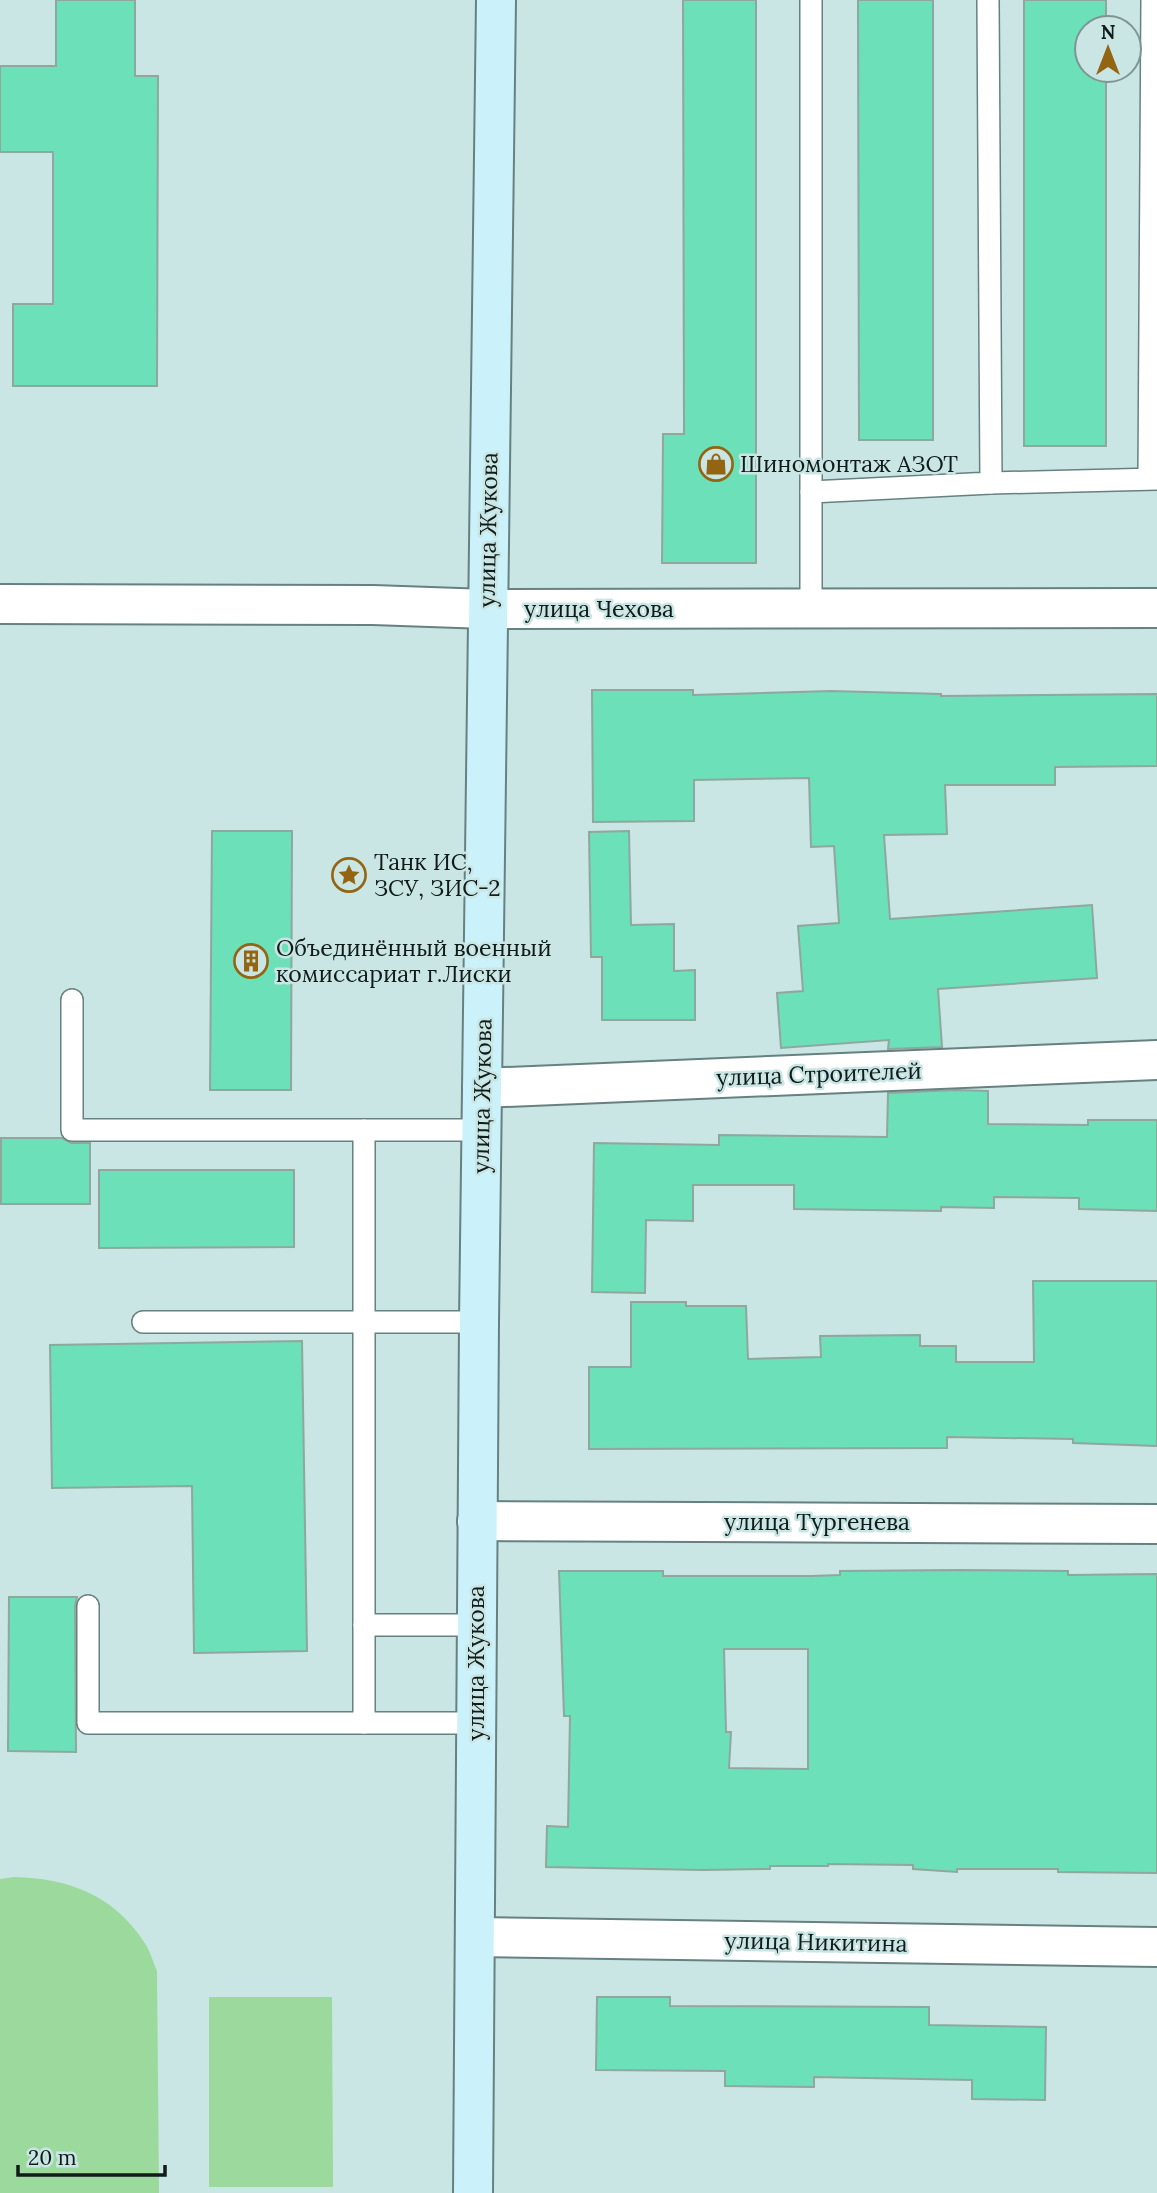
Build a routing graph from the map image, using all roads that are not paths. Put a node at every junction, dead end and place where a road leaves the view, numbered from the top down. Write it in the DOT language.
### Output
graph roads {
  1 [pos="496,0"];
  2 [pos="811,0"];
  3 [pos="988,0"];
  4 [pos="1152,0"];
  5 [pos="1153,479"];
  6 [pos="991,482"];
  7 [pos="811,492"];
  8 [pos="0,604"];
  9 [pos="811,608"];
  10 [pos="1157,608"];
  11 [pos="487,609"];
  12 [pos="72,1000"];
  13 [pos="1157,1060"];
  14 [pos="482,1088"];
  15 [pos="364,1129"];
  16 [pos="481,1129"];
  17 [pos="143,1322"];
  18 [pos="364,1322"];
  19 [pos="479,1322"];
  20 [pos="477,1521"];
  21 [pos="1157,1524"];
  22 [pos="88,1606"];
  23 [pos="364,1625"];
  24 [pos="477,1625"];
  25 [pos="364,1723"];
  26 [pos="476,1723"];
  27 [pos="475,1937"];
  28 [pos="1157,1947"];
  29 [pos="473,2193"];
  1 -- 11 [label="street, улица Жукова"];
  2 -- 7 [label="lane"];
  3 -- 6 [label="lane"];
  4 -- 5 [label="lane"];
  5 -- 6 [label="lane"];
  6 -- 7 [label="lane"];
  7 -- 9 [label="lane"];
  8 -- 11 [label="street, улица Чехова"];
  9 -- 10 [label="street, улица Чехова"];
  9 -- 11 [label="street, улица Чехова"];
  11 -- 14 [label="street, улица Жукова"];
  12 -- 15 [label="lane"];
  13 -- 14 [label="street, улица Строителей"];
  14 -- 16 [label="street, улица Жукова"];
  15 -- 16 [label="lane"];
  15 -- 18 [label="lane"];
  16 -- 19 [label="street, улица Жукова"];
  17 -- 18 [label="lane"];
  18 -- 19 [label="lane"];
  18 -- 23 [label="lane"];
  19 -- 20 [label="street, улица Жукова"];
  20 -- 21 [label="street, улица Тургенева"];
  20 -- 24 [label="street, улица Жукова"];
  22 -- 25 [label="lane"];
  23 -- 24 [label="lane"];
  23 -- 25 [label="lane"];
  24 -- 26 [label="street, улица Жукова"];
  25 -- 26 [label="lane"];
  26 -- 27 [label="street, улица Жукова"];
  27 -- 28 [label="street, улица Никитина"];
  27 -- 29 [label="street, улица Жукова"];
}
